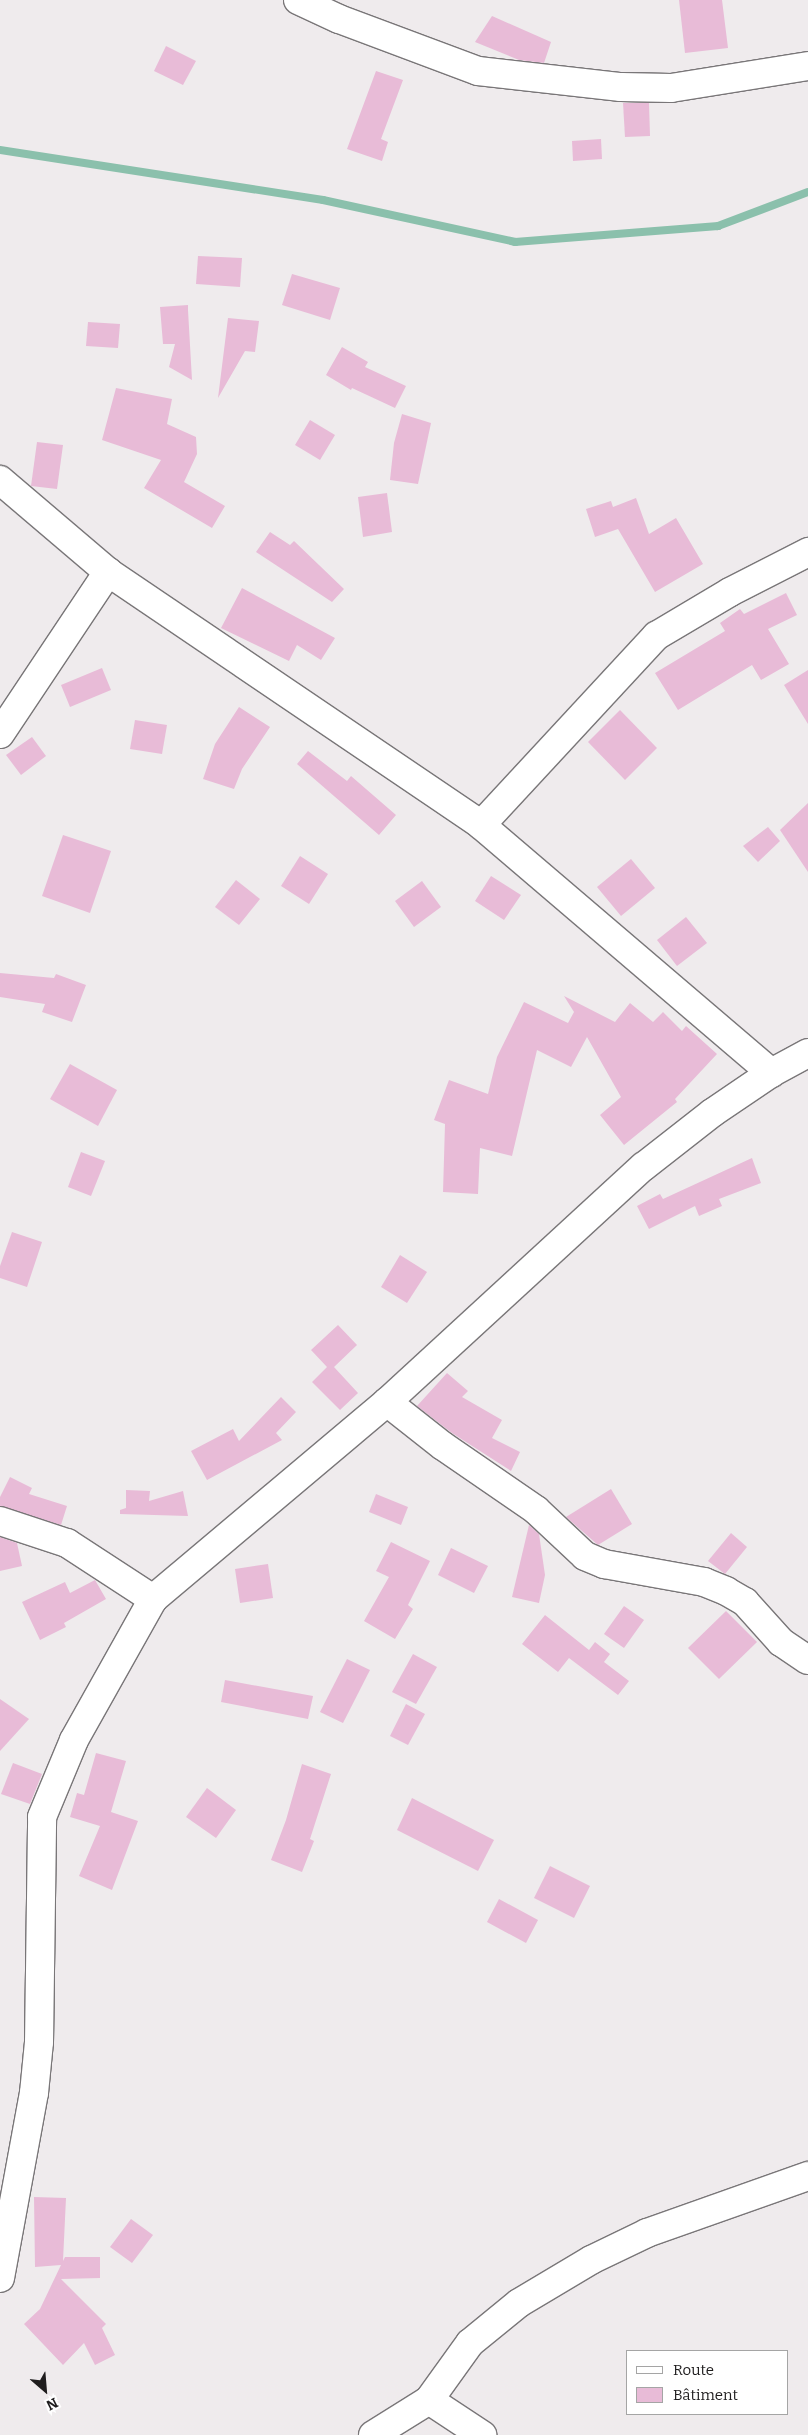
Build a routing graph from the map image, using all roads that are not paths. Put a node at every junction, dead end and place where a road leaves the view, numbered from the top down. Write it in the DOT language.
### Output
graph roads {
  1 [pos="298,0"];
  2 [pos="808,66"];
  3 [pos="0,480"];
  4 [pos="808,552"];
  5 [pos="108,572"];
  6 [pos="0,734"];
  7 [pos="481,825"];
  8 [pos="808,1053"];
  9 [pos="771,1073"];
  10 [pos="387,1402"];
  11 [pos="0,1521"];
  12 [pos="154,1599"];
  13 [pos="808,1660"];
  14 [pos="808,2176"];
  15 [pos="0,2278"];
  16 [pos="429,2400"];
  17 [pos="374,2435"];
  18 [pos="482,2435"];
  1 -- 2 [label="street"];
  3 -- 5 [label="street"];
  4 -- 7 [label="street"];
  5 -- 6 [label="street"];
  5 -- 7 [label="street"];
  7 -- 9 [label="street"];
  8 -- 9 [label="street"];
  9 -- 10 [label="street"];
  10 -- 12 [label="street"];
  10 -- 13 [label="street"];
  11 -- 12 [label="street"];
  12 -- 15 [label="street"];
  14 -- 16 [label="street"];
  16 -- 17 [label="street"];
  16 -- 18 [label="street"];
}
